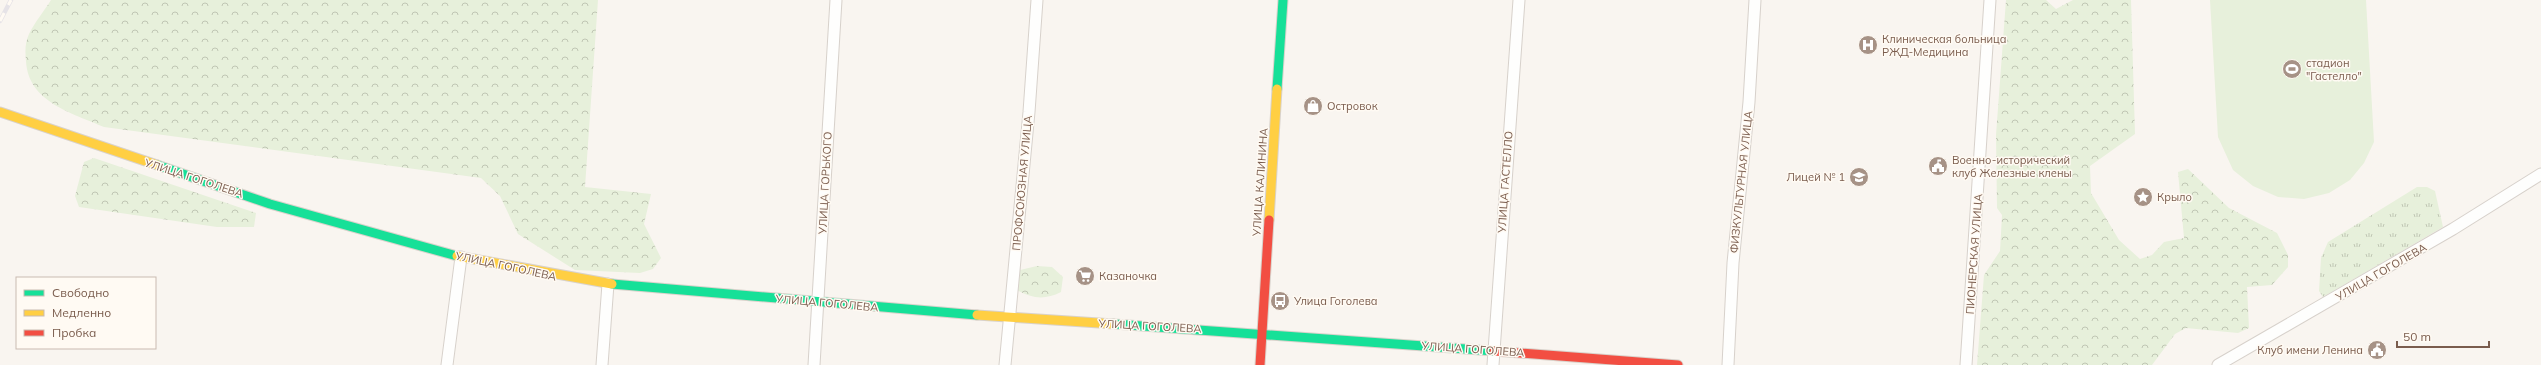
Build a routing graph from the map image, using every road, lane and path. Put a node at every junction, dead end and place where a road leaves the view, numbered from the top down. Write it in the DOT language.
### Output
graph roads {
  1 [pos="836,0"];
  2 [pos="1036,0"];
  3 [pos="1283,0"];
  4 [pos="1519,0"];
  5 [pos="1755,0"];
  6 [pos="1990,0"];
  7 [pos="0,112"];
  8 [pos="2541,174"];
  9 [pos="461,257"];
  10 [pos="608,284"];
  11 [pos="818,302"];
  12 [pos="1009,318"];
  13 [pos="1263,333"];
  14 [pos="1493,351"];
  15 [pos="447,365"];
  16 [pos="602,365"];
  17 [pos="814,365"];
  18 [pos="1005,365"];
  19 [pos="1260,365"];
  20 [pos="1492,365"];
  21 [pos="1678,365"];
  22 [pos="1728,365"];
  23 [pos="1966,365"];
  24 [pos="2218,365"];
  1 -- 11 [label="street, УЛИЦА ГОРЬКОГО"];
  2 -- 12 [label="street, ПРОФСОЮЗНАЯ УЛИЦА"];
  3 -- 13 [label="main road, УЛИЦА КАЛИНИНА"];
  4 -- 14 [label="street, УЛИЦА ГАСТЕЛЛО"];
  5 -- 22 [label="street, ФИЗКУЛЬТУРНАЯ УЛИЦА"];
  6 -- 23 [label="street, ПИОНЕРСКАЯ УЛИЦА"];
  7 -- 9 [label="main road, УЛИЦА ГОГОЛЕВА"];
  8 -- 24 [label="street, УЛИЦА ГОГОЛЕВА"];
  9 -- 10 [label="main road, УЛИЦА ГОГОЛЕВА"];
  9 -- 15 [label="street"];
  10 -- 11 [label="main road, УЛИЦА ГОГОЛЕВА"];
  10 -- 16 [label="street"];
  11 -- 12 [label="main road, УЛИЦА ГОГОЛЕВА"];
  11 -- 17 [label="street, УЛИЦА ГОРЬКОГО"];
  12 -- 13 [label="main road, УЛИЦА ГОГОЛЕВА"];
  12 -- 18 [label="street, ПРОФСОЮЗНАЯ УЛИЦА"];
  13 -- 14 [label="main road, УЛИЦА ГОГОЛЕВА"];
  13 -- 19 [label="main road, УЛИЦА КАЛИНИНА"];
  14 -- 20 [label="street, УЛИЦА ГАСТЕЛЛО"];
  14 -- 21 [label="main road, УЛИЦА ГОГОЛЕВА"];
}
